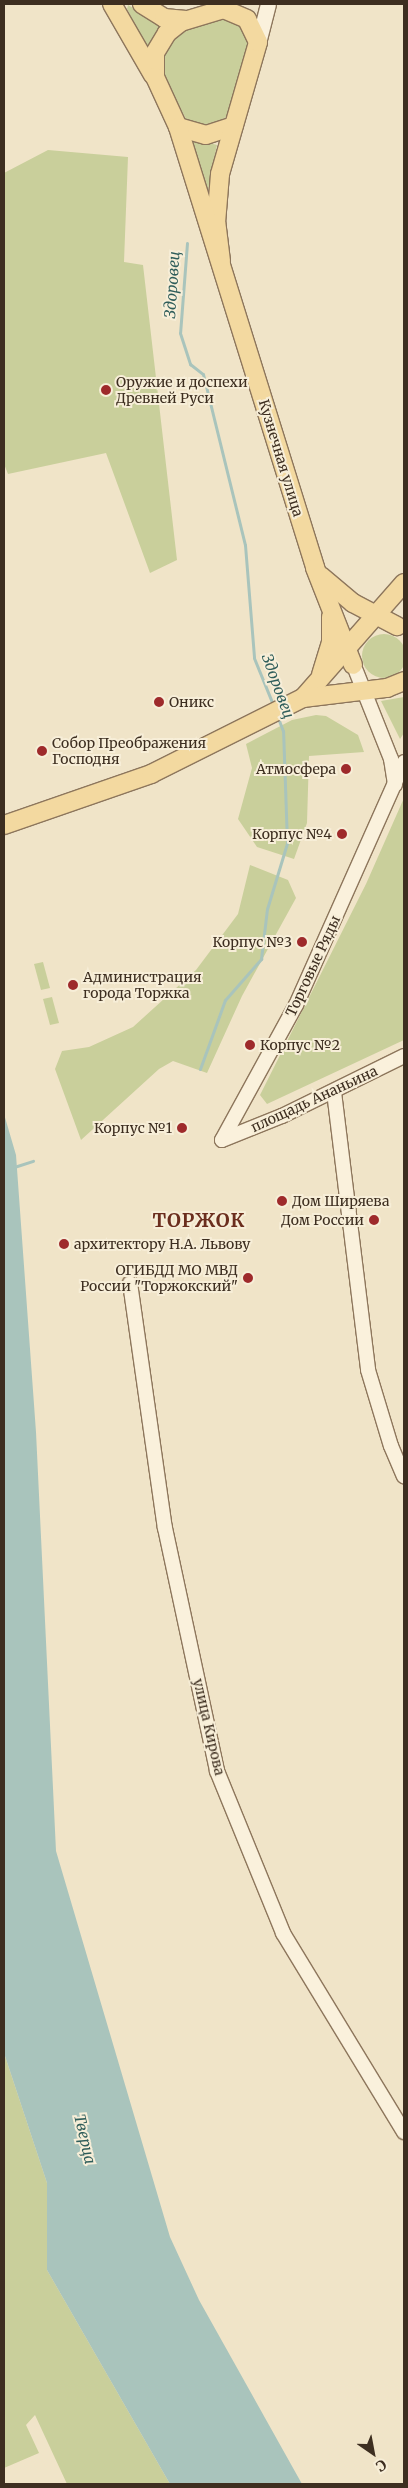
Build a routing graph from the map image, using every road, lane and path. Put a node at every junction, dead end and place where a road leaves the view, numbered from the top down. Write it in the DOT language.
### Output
graph roads {
  1 [pos="112,4"];
  2 [pos="142,4"];
  3 [pos="230,4"];
  4 [pos="268,4"];
  5 [pos="213,11"];
  6 [pos="187,20"];
  7 [pos="257,47"];
  8 [pos="155,77"];
  9 [pos="234,126"];
  10 [pos="178,127"];
  11 [pos="221,262"];
  12 [pos="315,568"];
  13 [pos="404,583"];
  14 [pos="328,602"];
  15 [pos="377,615"];
  16 [pos="401,628"];
  17 [pos="355,651"];
  18 [pos="404,681"];
  19 [pos="317,683"];
  20 [pos="384,688"];
  21 [pos="362,690"];
  22 [pos="337,692"];
  23 [pos="298,700"];
  24 [pos="375,720"];
  25 [pos="404,762"];
  26 [pos="395,788"];
  27 [pos="4,825"];
  28 [pos="404,1056"];
  29 [pos="334,1092"];
  30 [pos="222,1140"];
  31 [pos="130,1283"];
  32 [pos="404,1476"];
  33 [pos="404,2132"];
  1 -- 8 [label="main road"];
  2 -- 6 [label="main road"];
  3 -- 5 [label="main road"];
  4 -- 7 [label="main road"];
  5 -- 6 [label="main road"];
  5 -- 7 [label="main road"];
  6 -- 8 [label="main road"];
  7 -- 9 [label="main road"];
  8 -- 10 [label="main road"];
  9 -- 10 [label="main road"];
  9 -- 11 [label="main road"];
  10 -- 11 [label="main road"];
  11 -- 12 [label="main road, Кузнечная улица"];
  12 -- 14 [label="main road, Кузнечная улица"];
  12 -- 15 [label="main road"];
  13 -- 15 [label="main road"];
  14 -- 17 [label="main road, Кузнечная улица"];
  14 -- 19 [label="main road"];
  15 -- 16 [label="main road"];
  15 -- 17 [label="main road"];
  16 -- 17 [label="main road"];
  17 -- 19 [label="main road"];
  17 -- 20 [label="main road"];
  17 -- 21 [label="street"];
  18 -- 20 [label="main road"];
  19 -- 23 [label="main road"];
  20 -- 21 [label="main road"];
  21 -- 22 [label="main road"];
  21 -- 24 [label="street"];
  22 -- 23 [label="main road"];
  22 -- 24 [label="street"];
  23 -- 27 [label="main road"];
  24 -- 26 [label="street"];
  25 -- 26 [label="street, Торговые Ряды"];
  26 -- 30 [label="street, Торговые Ряды"];
  28 -- 29 [label="street, площадь Ананьина"];
  29 -- 30 [label="street, площадь Ананьина"];
  29 -- 32 [label="street"];
  31 -- 33 [label="street, улица Кирова"];
}
